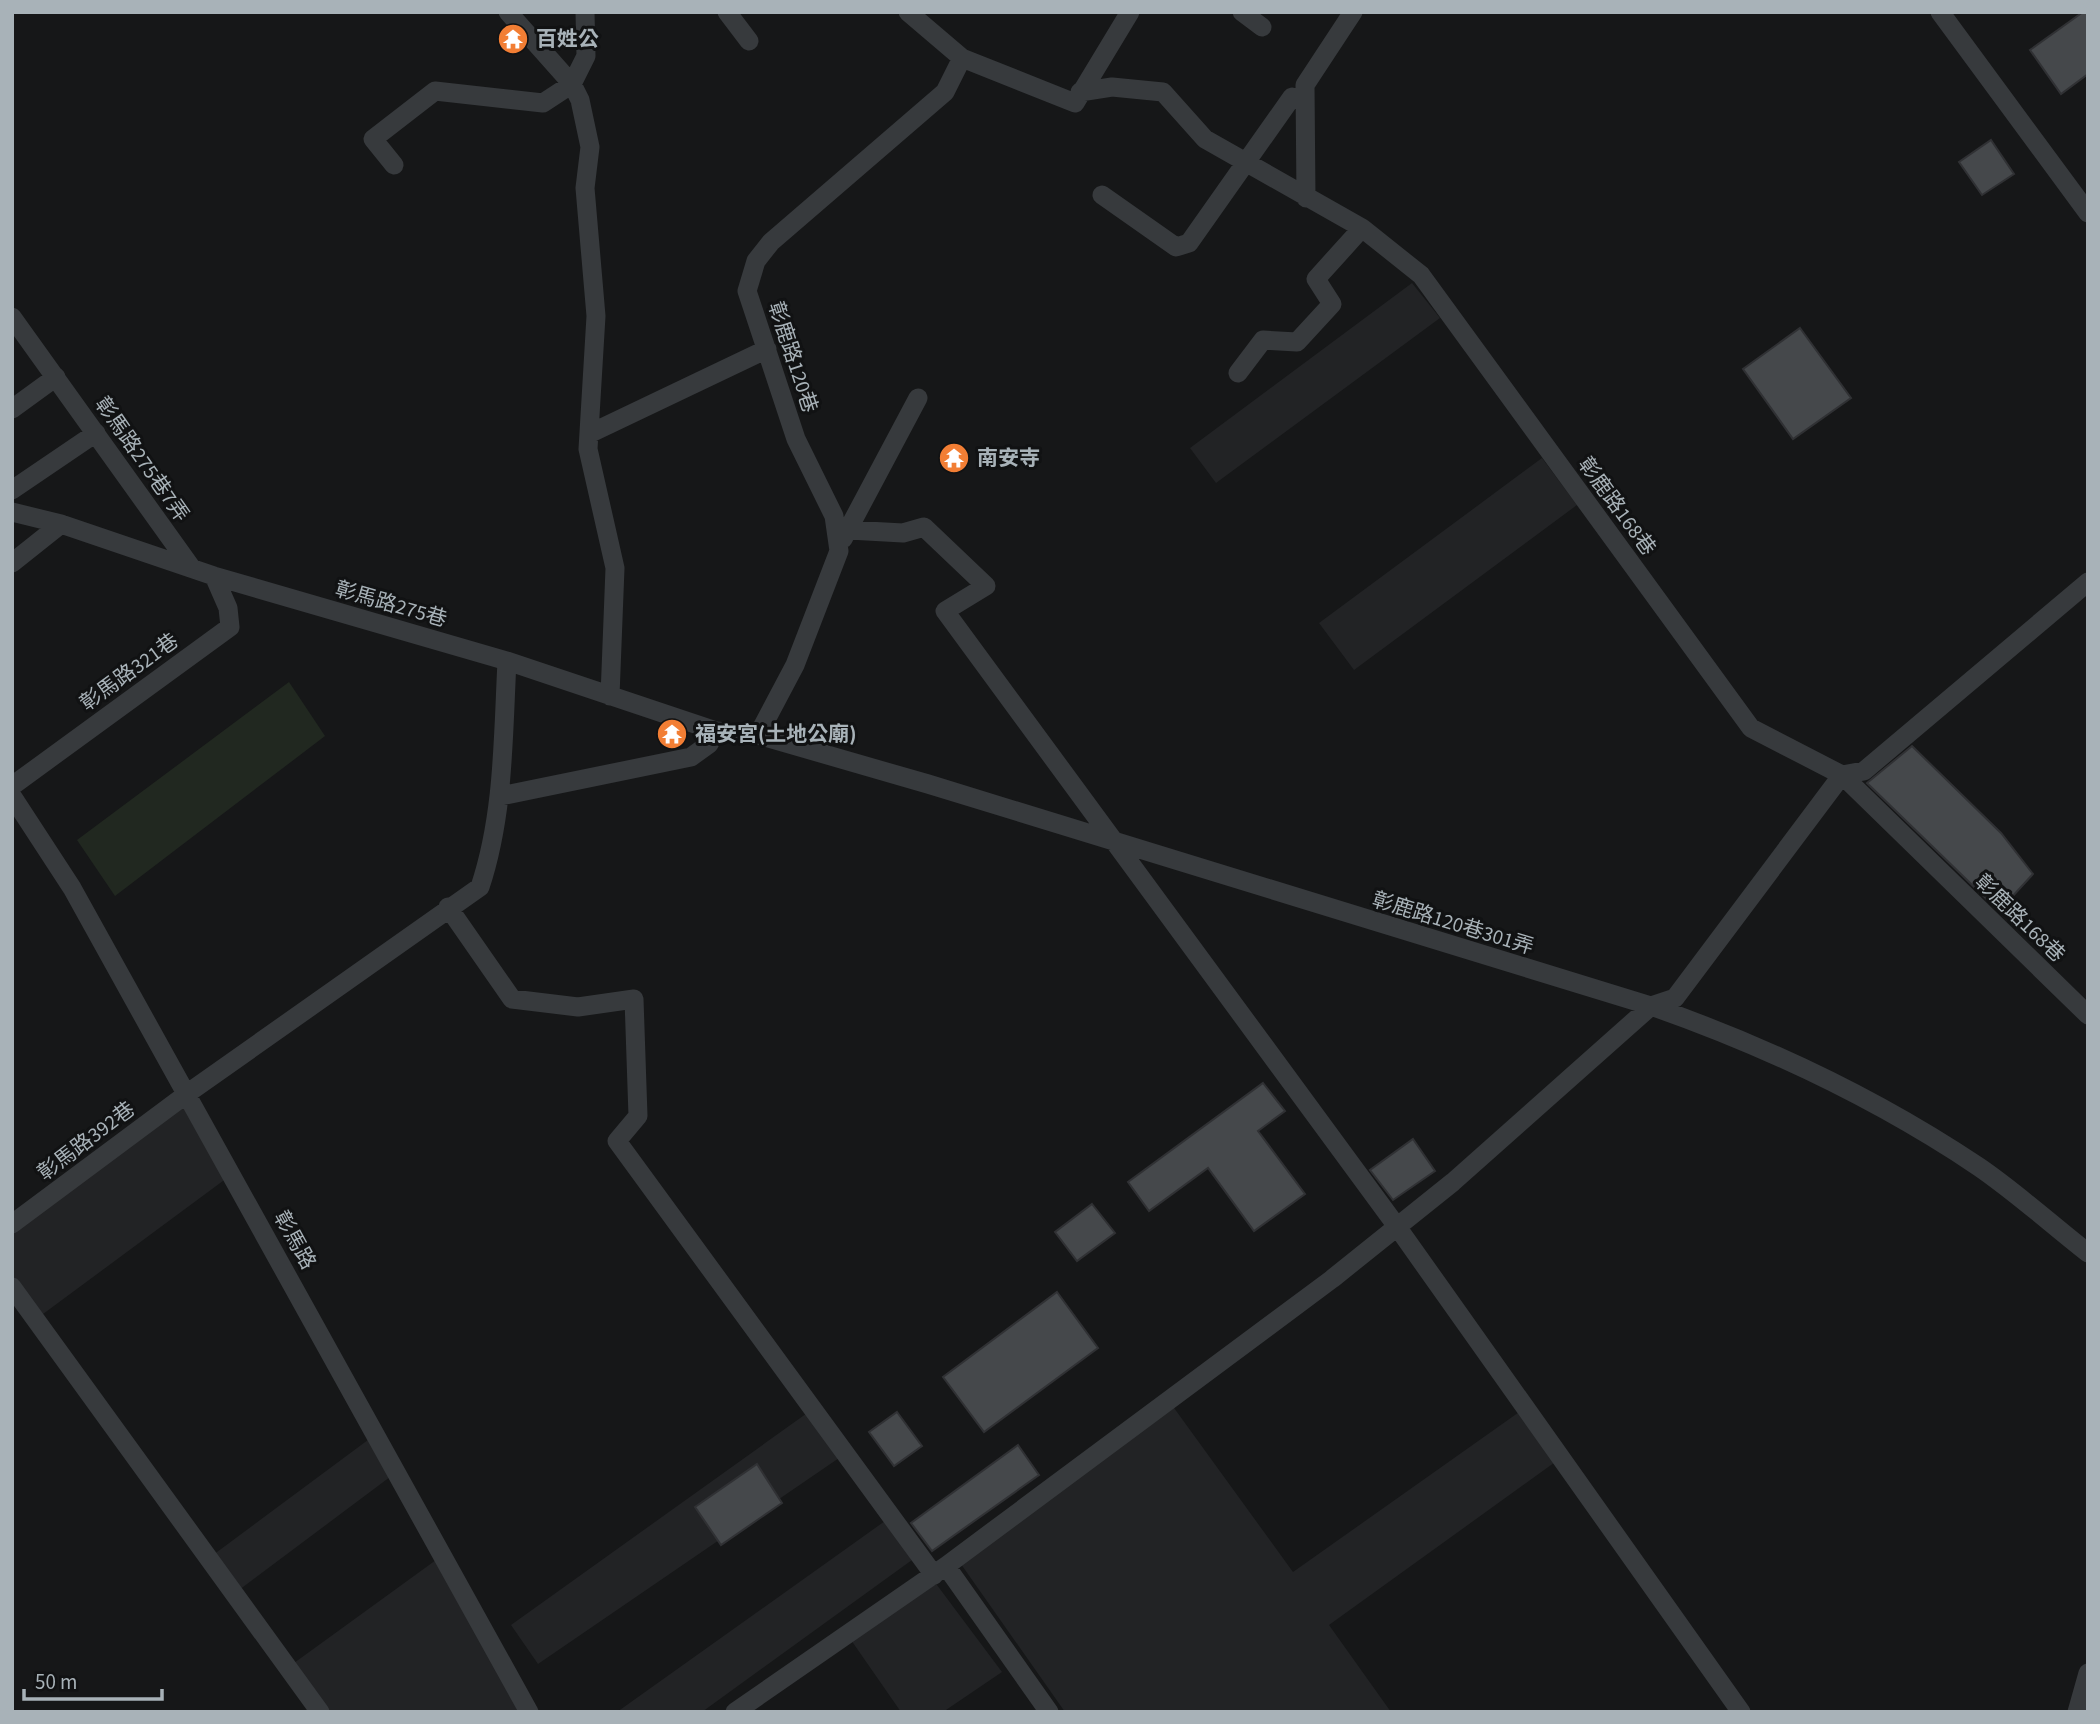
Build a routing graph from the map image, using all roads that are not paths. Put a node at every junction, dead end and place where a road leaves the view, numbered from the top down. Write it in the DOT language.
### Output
graph roads {
  1 [pos="508,12"];
  2 [pos="585,12"];
  3 [pos="727,12"];
  4 [pos="908,12"];
  5 [pos="1130,12"];
  6 [pos="1242,12"];
  7 [pos="1353,12"];
  8 [pos="1940,12"];
  9 [pos="1262,27"];
  10 [pos="749,41"];
  11 [pos="962,58"];
  12 [pos="572,83"];
  13 [pos="1292,97"];
  14 [pos="1078,98"];
  15 [pos="1245,164"];
  16 [pos="394,166"];
  17 [pos="1102,195"];
  18 [pos="1306,198"];
  19 [pos="2088,213"];
  20 [pos="1362,228"];
  21 [pos="14,324"];
  22 [pos="767,349"];
  23 [pos="1238,373"];
  24 [pos="56,377"];
  25 [pos="918,398"];
  26 [pos="12,409"];
  27 [pos="96,433"];
  28 [pos="589,434"];
  29 [pos="12,490"];
  30 [pos="12,512"];
  31 [pos="61,524"];
  32 [pos="844,538"];
  33 [pos="12,563"];
  34 [pos="191,567"];
  35 [pos="214,576"];
  36 [pos="2088,582"];
  37 [pos="507,661"];
  38 [pos="610,696"];
  39 [pos="716,731"];
  40 [pos="758,735"];
  41 [pos="1842,775"];
  42 [pos="12,786"];
  43 [pos="12,796"];
  44 [pos="501,796"];
  45 [pos="1115,844"];
  46 [pos="448,907"];
  47 [pos="1651,1006"];
  48 [pos="2088,1015"];
  49 [pos="188,1093"];
  50 [pos="12,1224"];
  51 [pos="1398,1228"];
  52 [pos="2088,1253"];
  53 [pos="12,1287"];
  54 [pos="940,1571"];
  55 [pos="2088,1673"];
  56 [pos="320,1712"];
  57 [pos="529,1712"];
  58 [pos="735,1712"];
  59 [pos="1049,1712"];
  60 [pos="1741,1712"];
  61 [pos="2077,1712"];
  1 -- 12 [label="street"];
  2 -- 12 [label="street"];
  3 -- 10 [label="street"];
  4 -- 11 [label="street"];
  5 -- 14 [label="street"];
  6 -- 9 [label="street"];
  7 -- 18 [label="street"];
  8 -- 19 [label="street"];
  11 -- 14 [label="street"];
  11 -- 22 [label="street, 彰鹿路120巷"];
  12 -- 16 [label="street"];
  12 -- 28 [label="street"];
  13 -- 15 [label="street"];
  14 -- 15 [label="street, 彰鹿路168巷"];
  15 -- 17 [label="street"];
  15 -- 18 [label="street, 彰鹿路168巷"];
  18 -- 20 [label="street, 彰鹿路168巷"];
  20 -- 23 [label="street"];
  20 -- 41 [label="street, 彰鹿路168巷"];
  21 -- 24 [label="street, 彰馬路275巷7弄"];
  22 -- 28 [label="street"];
  22 -- 32 [label="street, 彰鹿路120巷"];
  24 -- 26 [label="street"];
  24 -- 27 [label="street, 彰馬路275巷7弄"];
  25 -- 32 [label="street"];
  27 -- 29 [label="street"];
  27 -- 34 [label="street, 彰馬路275巷7弄"];
  28 -- 38 [label="street"];
  30 -- 31 [label="street, 彰馬路275巷"];
  31 -- 33 [label="street"];
  31 -- 34 [label="street, 彰馬路275巷"];
  32 -- 40 [label="street, 彰鹿路120巷"];
  32 -- 45 [label="street"];
  34 -- 35 [label="street, 彰馬路275巷"];
  35 -- 37 [label="street, 彰馬路275巷"];
  35 -- 42 [label="street, 彰馬路321巷"];
  36 -- 41 [label="street"];
  37 -- 38 [label="street, 彰馬路275巷"];
  37 -- 44 [label="street, 彰馬路392巷"];
  38 -- 39 [label="street, 彰馬路275巷"];
  39 -- 40 [label="street, 彰馬路275巷"];
  39 -- 44 [label="street"];
  40 -- 45 [label="street, 彰鹿路120巷301弄"];
  41 -- 47 [label="street"];
  41 -- 48 [label="street, 彰鹿路168巷"];
  43 -- 49 [label="street, 彰馬路"];
  44 -- 46 [label="street, 彰馬路392巷"];
  45 -- 47 [label="street, 彰鹿路120巷301弄"];
  45 -- 51 [label="street"];
  46 -- 49 [label="street, 彰馬路392巷"];
  46 -- 54 [label="street"];
  47 -- 51 [label="street"];
  47 -- 52 [label="street, 彰鹿路120巷301弄"];
  49 -- 50 [label="street, 彰馬路392巷"];
  49 -- 57 [label="street, 彰馬路"];
  51 -- 54 [label="street"];
  51 -- 60 [label="street"];
  53 -- 56 [label="street"];
  54 -- 58 [label="street"];
  54 -- 59 [label="street"];
  55 -- 61 [label="street"];
}
